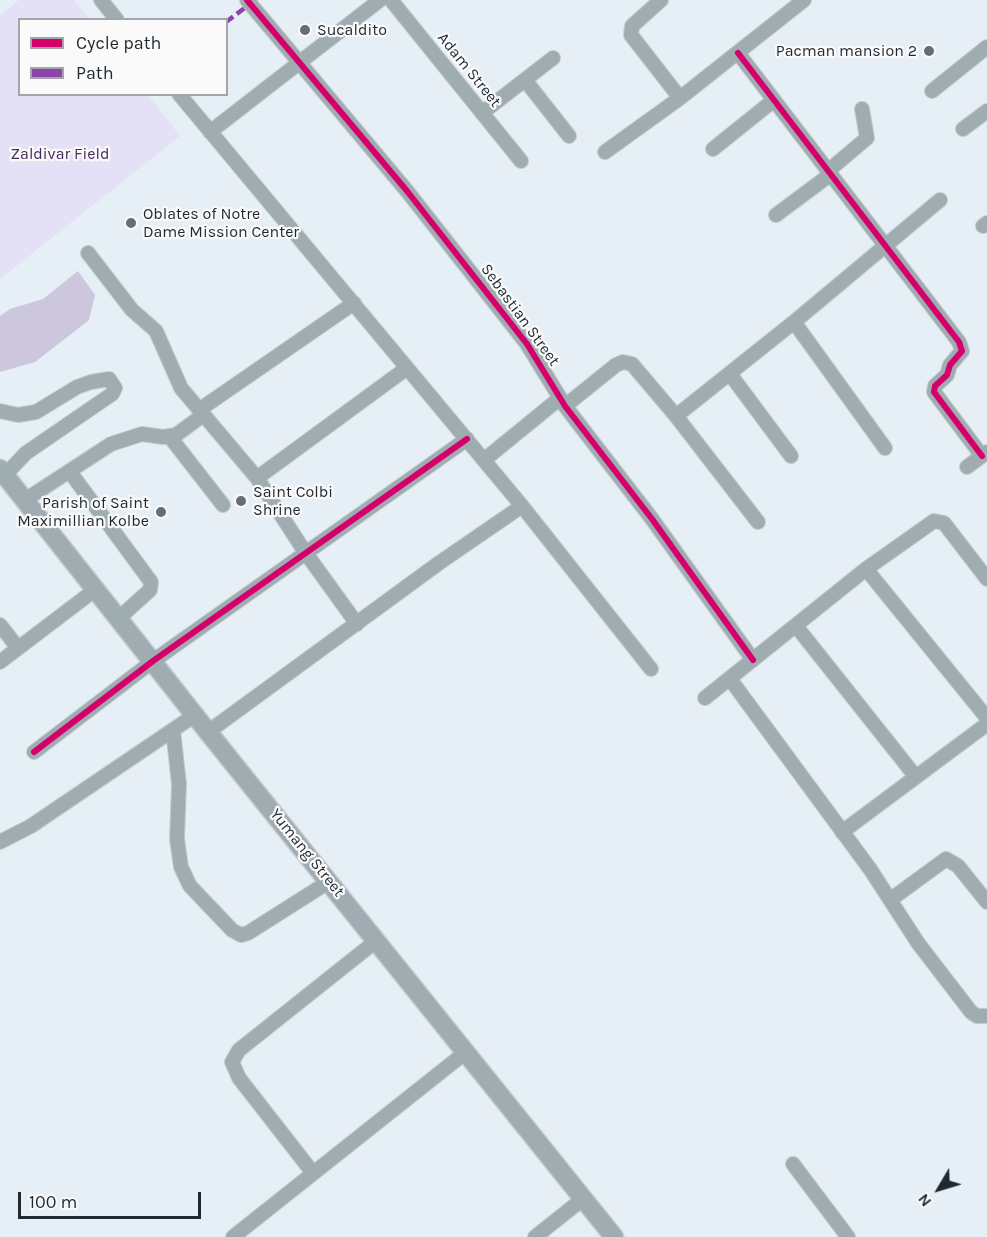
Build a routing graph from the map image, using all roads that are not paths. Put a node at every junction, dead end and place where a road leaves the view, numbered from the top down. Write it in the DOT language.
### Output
graph roads {
  1 [pos="101,0"];
  2 [pos="247,0"];
  3 [pos="380,0"];
  4 [pos="391,0"];
  5 [pos="661,0"];
  6 [pos="804,0"];
  7 [pos="115,18"];
  8 [pos="987,47"];
  9 [pos="738,53"];
  10 [pos="553,58"];
  11 [pos="299,63"];
  12 [pos="525,80"];
  13 [pos="932,91"];
  14 [pos="181,96"];
  15 [pos="680,98"];
  16 [pos="774,99"];
  17 [pos="862,109"];
  18 [pos="987,111"];
  19 [pos="482,113"];
  20 [pos="963,129"];
  21 [pos="210,132"];
  22 [pos="569,136"];
  23 [pos="713,149"];
  24 [pos="605,152"];
  25 [pos="521,161"];
  26 [pos="829,172"];
  27 [pos="940,200"];
  28 [pos="777,215"];
  29 [pos="887,246"];
  30 [pos="88,254"];
  31 [pos="354,303"];
  32 [pos="794,322"];
  33 [pos="407,368"];
  34 [pos="730,374"];
  35 [pos="68,392"];
  36 [pos="562,402"];
  37 [pos="0,411"];
  38 [pos="201,412"];
  39 [pos="83,413"];
  40 [pos="676,416"];
  41 [pos="170,437"];
  42 [pos="467,439"];
  43 [pos="885,447"];
  44 [pos="985,454"];
  45 [pos="791,456"];
  46 [pos="484,460"];
  47 [pos="967,467"];
  48 [pos="3,472"];
  49 [pos="70,472"];
  50 [pos="257,478"];
  51 [pos="25,500"];
  52 [pos="223,505"];
  53 [pos="522,506"];
  54 [pos="758,522"];
  55 [pos="305,552"];
  56 [pos="866,569"];
  57 [pos="987,579"];
  58 [pos="96,589"];
  59 [pos="119,618"];
  60 [pos="357,624"];
  61 [pos="0,625"];
  62 [pos="796,626"];
  63 [pos="18,648"];
  64 [pos="753,660"];
  65 [pos="153,661"];
  66 [pos="0,662"];
  67 [pos="651,669"];
  68 [pos="730,679"];
  69 [pos="705,698"];
  70 [pos="195,715"];
  71 [pos="987,718"];
  72 [pos="987,724"];
  73 [pos="173,730"];
  74 [pos="208,732"];
  75 [pos="34,752"];
  76 [pos="916,777"];
  77 [pos="842,832"];
  78 [pos="0,842"];
  79 [pos="330,881"];
  80 [pos="890,900"];
  81 [pos="987,902"];
  82 [pos="376,941"];
  83 [pos="987,1016"];
  84 [pos="466,1052"];
  85 [pos="793,1164"];
  86 [pos="313,1173"];
  87 [pos="584,1198"];
  88 [pos="233,1237"];
  89 [pos="535,1237"];
  90 [pos="614,1237"];
  91 [pos="848,1237"];
  1 -- 7 [label="street"];
  2 -- 11 [label="street, Sebastian Street"];
  3 -- 11 [label="street"];
  4 -- 19 [label="street, Adam Street"];
  5 -- 15 [label="street"];
  6 -- 9 [label="street"];
  8 -- 13 [label="street"];
  9 -- 15 [label="street"];
  9 -- 16 [label="street"];
  10 -- 12 [label="street"];
  11 -- 21 [label="street"];
  11 -- 36 [label="street, Sebastian Street"];
  12 -- 19 [label="street"];
  12 -- 22 [label="street"];
  14 -- 21 [label="street"];
  15 -- 24 [label="street"];
  16 -- 23 [label="street"];
  16 -- 26 [label="street"];
  17 -- 26 [label="street"];
  18 -- 20 [label="street"];
  19 -- 25 [label="street, Adam Street"];
  21 -- 31 [label="street"];
  26 -- 28 [label="street"];
  26 -- 29 [label="street"];
  27 -- 29 [label="street"];
  29 -- 32 [label="street"];
  29 -- 44 [label="street"];
  30 -- 38 [label="street"];
  31 -- 33 [label="street"];
  31 -- 38 [label="street"];
  32 -- 34 [label="street"];
  32 -- 43 [label="street"];
  33 -- 42 [label="street"];
  33 -- 50 [label="street"];
  34 -- 40 [label="street"];
  34 -- 45 [label="street"];
  35 -- 37 [label="street"];
  35 -- 39 [label="street"];
  35 -- 39 [label="street"];
  36 -- 40 [label="street"];
  36 -- 46 [label="street"];
  36 -- 64 [label="street, Sebastian Street"];
  38 -- 41 [label="street"];
  38 -- 50 [label="street"];
  39 -- 48 [label="street"];
  40 -- 54 [label="street"];
  41 -- 49 [label="street"];
  41 -- 52 [label="street"];
  42 -- 46 [label="street"];
  42 -- 55 [label="street"];
  44 -- 47 [label="street"];
  46 -- 53 [label="street"];
  48 -- 51 [label="main road, Yumang Street"];
  49 -- 51 [label="street"];
  49 -- 59 [label="street"];
  50 -- 55 [label="street"];
  51 -- 58 [label="main road, Yumang Street"];
  53 -- 60 [label="street"];
  53 -- 67 [label="street"];
  55 -- 60 [label="street"];
  55 -- 65 [label="street"];
  56 -- 57 [label="street"];
  56 -- 62 [label="street"];
  56 -- 71 [label="street"];
  58 -- 59 [label="main road, Yumang Street"];
  58 -- 63 [label="street"];
  59 -- 65 [label="main road, Yumang Street"];
  60 -- 74 [label="street"];
  61 -- 63 [label="street"];
  62 -- 64 [label="street"];
  62 -- 76 [label="street"];
  63 -- 66 [label="street"];
  64 -- 68 [label="street"];
  65 -- 70 [label="main road, Yumang Street"];
  65 -- 75 [label="street"];
  68 -- 69 [label="street"];
  68 -- 77 [label="street"];
  70 -- 73 [label="street"];
  70 -- 74 [label="main road, Yumang Street"];
  72 -- 76 [label="street"];
  73 -- 78 [label="street"];
  73 -- 79 [label="street"];
  74 -- 79 [label="main road, Yumang Street"];
  76 -- 77 [label="street"];
  77 -- 80 [label="street"];
  79 -- 82 [label="main road, Yumang Street"];
  80 -- 81 [label="street"];
  80 -- 83 [label="street"];
  82 -- 84 [label="main road, Yumang Street"];
  82 -- 86 [label="street"];
  84 -- 86 [label="street"];
  84 -- 87 [label="main road, Yumang Street"];
  85 -- 91 [label="street"];
  86 -- 88 [label="street"];
  87 -- 89 [label="street"];
  87 -- 90 [label="main road, Yumang Street"];
}
